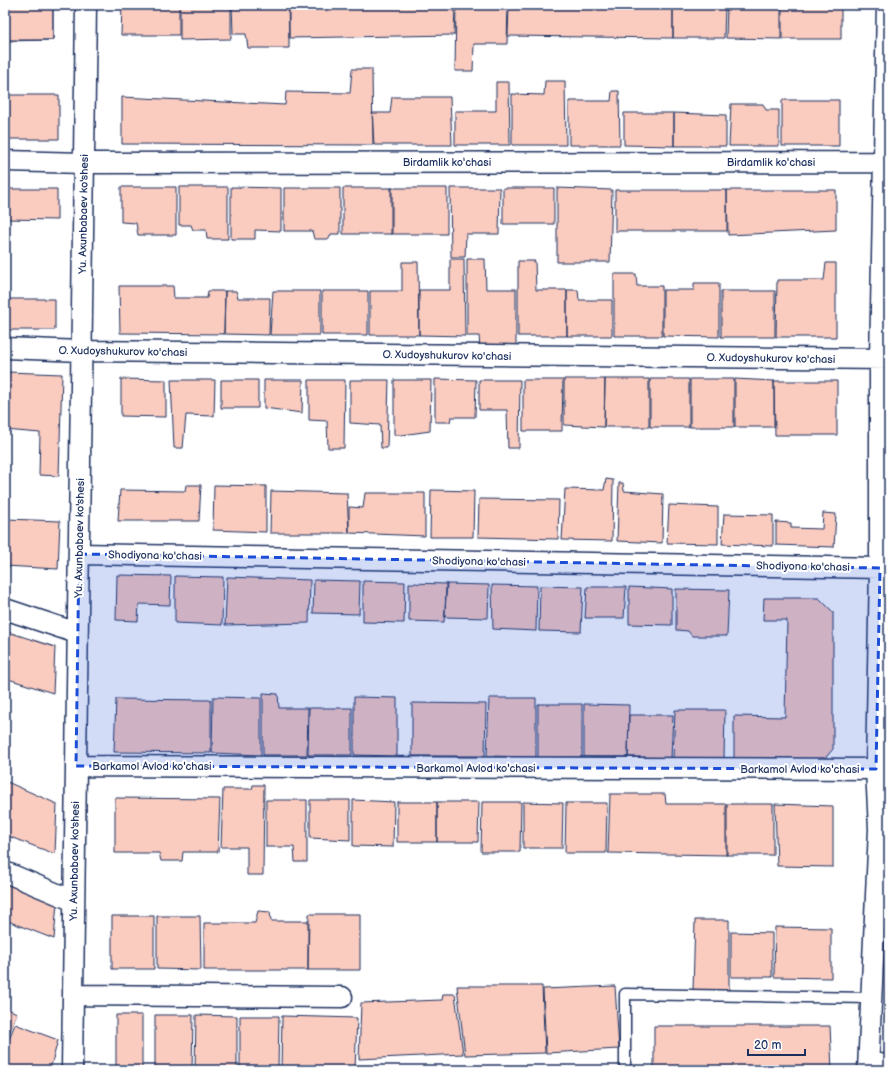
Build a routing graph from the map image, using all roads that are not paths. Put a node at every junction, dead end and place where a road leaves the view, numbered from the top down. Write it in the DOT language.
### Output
graph roads {
  1 [pos="86,5"];
  2 [pos="887,5"];
  3 [pos="5,161"];
  4 [pos="886,162"];
  5 [pos="84,163"];
  6 [pos="5,348"];
  7 [pos="81,350"];
  8 [pos="884,359"];
  9 [pos="78,554"];
  10 [pos="880,568"];
  11 [pos="5,609"];
  12 [pos="77,633"];
  13 [pos="76,766"];
  14 [pos="876,769"];
  15 [pos="884,830"];
  16 [pos="5,872"];
  17 [pos="74,901"];
  18 [pos="73,994"];
  19 [pos="342,997"];
  20 [pos="872,998"];
  21 [pos="889,1065"];
  22 [pos="868,1066"];
  23 [pos="72,1070"];
  24 [pos="625,1070"];
  1 -- 5 [label="street, Yu. Axunbabaev ko'shesi"];
  2 -- 4 [label="street"];
  3 -- 5 [label="street, Birdamlik ko'chasi"];
  4 -- 5 [label="street, Birdamlik ko'chasi"];
  4 -- 8 [label="street"];
  5 -- 7 [label="street, Yu. Axunbabaev ko'shesi"];
  6 -- 7 [label="street, O. Xudoyshukurov ko'chasi"];
  7 -- 8 [label="street, O. Xudoyshukurov ko'chasi"];
  7 -- 9 [label="street, Yu. Axunbabaev ko'shesi"];
  8 -- 10 [label="street"];
  9 -- 10 [label="street, Shodiyona ko'chasi"];
  9 -- 12 [label="street, Yu. Axunbabaev ko'shesi"];
  10 -- 14 [label="street"];
  11 -- 12 [label="street"];
  12 -- 13 [label="street, Yu. Axunbabaev ko'shesi"];
  13 -- 14 [label="street, Barkamol Avlod ko'chasi"];
  13 -- 17 [label="street, Yu. Axunbabaev ko'shesi"];
  14 -- 15 [label="street"];
  15 -- 20 [label="street"];
  16 -- 17 [label="street"];
  17 -- 18 [label="street, Yu. Axunbabaev ko'shesi"];
  18 -- 19 [label="street"];
  18 -- 23 [label="street, Yu. Axunbabaev ko'shesi"];
  20 -- 22 [label="street"];
  20 -- 24 [label="lane"];
  21 -- 22 [label="street"];
}
